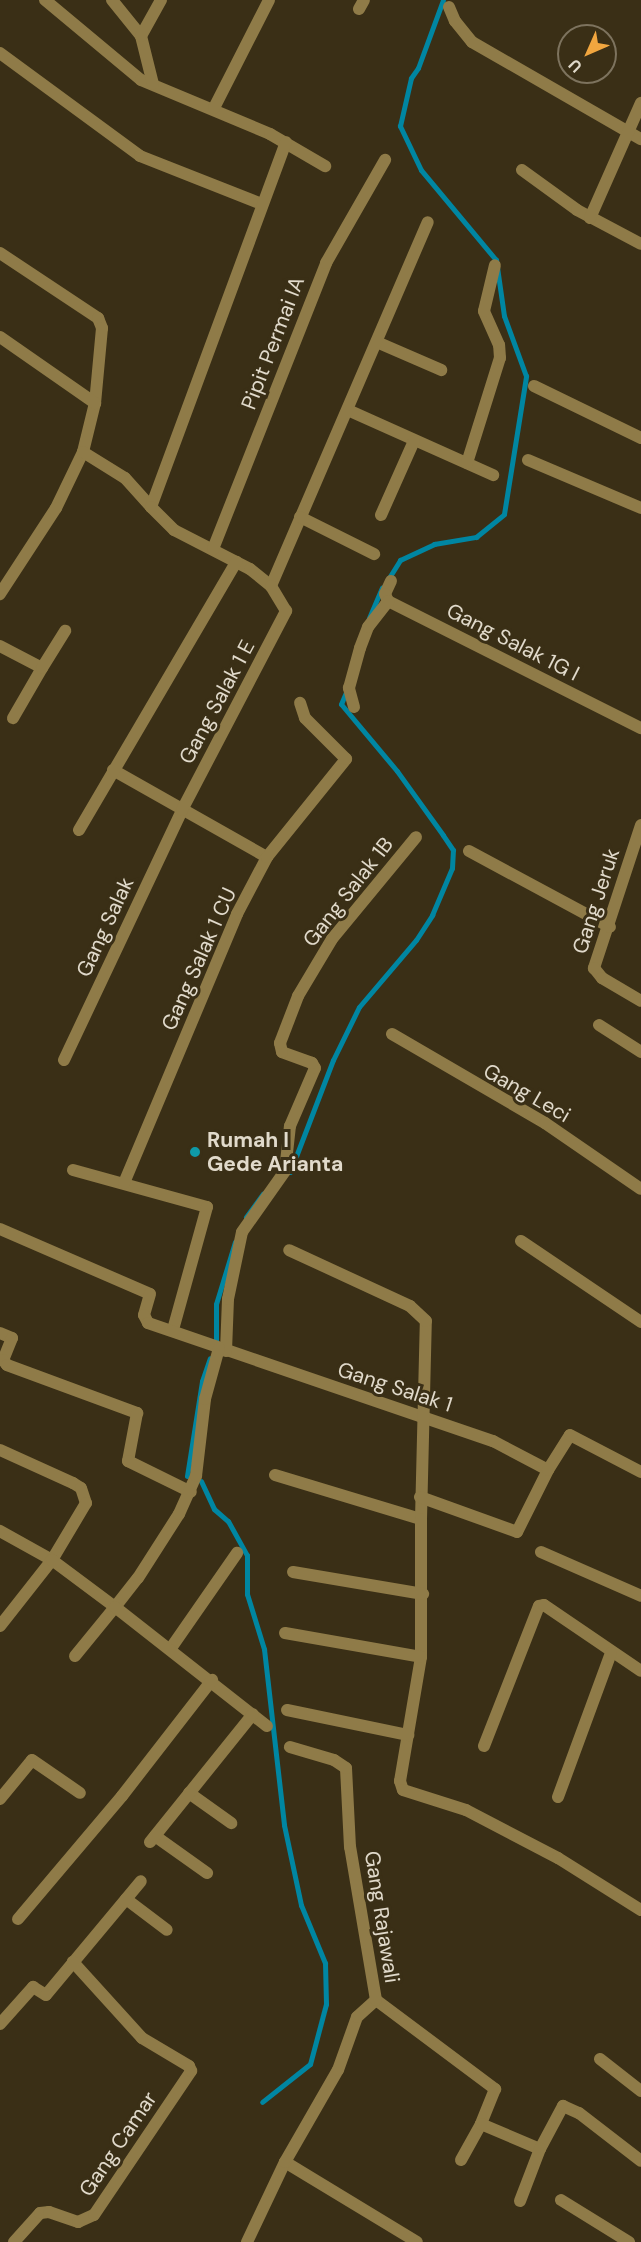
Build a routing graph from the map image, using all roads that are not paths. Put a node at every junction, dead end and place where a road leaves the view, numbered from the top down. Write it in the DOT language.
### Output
graph roads {
  1 [pos="45,0"];
  2 [pos="112,0"];
  3 [pos="161,0"];
  4 [pos="269,0"];
  5 [pos="449,7"];
  6 [pos="141,36"];
  7 [pos="0,53"];
  8 [pos="153,84"];
  9 [pos="641,103"];
  10 [pos="214,108"];
  11 [pos="626,132"];
  12 [pos="641,139"];
  13 [pos="286,142"];
  14 [pos="386,160"];
  15 [pos="325,166"];
  16 [pos="522,170"];
  17 [pos="262,204"];
  18 [pos="590,218"];
  19 [pos="428,222"];
  20 [pos="641,244"];
  21 [pos="0,253"];
  22 [pos="495,265"];
  23 [pos="0,337"];
  24 [pos="379,343"];
  25 [pos="441,370"];
  26 [pos="534,386"];
  27 [pos="95,403"];
  28 [pos="350,411"];
  29 [pos="641,438"];
  30 [pos="414,441"];
  31 [pos="83,452"];
  32 [pos="528,460"];
  33 [pos="467,463"];
  34 [pos="492,476"];
  35 [pos="151,507"];
  36 [pos="641,508"];
  37 [pos="381,515"];
  38 [pos="300,517"];
  39 [pos="213,549"];
  40 [pos="374,554"];
  41 [pos="236,562"];
  42 [pos="392,581"];
  43 [pos="271,586"];
  44 [pos="0,594"];
  45 [pos="387,601"];
  46 [pos="65,631"];
  47 [pos="0,646"];
  48 [pos="42,668"];
  49 [pos="300,703"];
  50 [pos="354,707"];
  51 [pos="13,718"];
  52 [pos="641,728"];
  53 [pos="112,770"];
  54 [pos="182,810"];
  55 [pos="641,825"];
  56 [pos="79,830"];
  57 [pos="416,837"];
  58 [pos="469,851"];
  59 [pos="267,856"];
  60 [pos="610,927"];
  61 [pos="641,1001"];
  62 [pos="599,1025"];
  63 [pos="392,1034"];
  64 [pos="641,1052"];
  65 [pos="64,1060"];
  66 [pos="73,1170"];
  67 [pos="124,1183"];
  68 [pos="641,1188"];
  69 [pos="0,1229"];
  70 [pos="521,1241"];
  71 [pos="289,1250"];
  72 [pos="641,1322"];
  73 [pos="173,1330"];
  74 [pos="0,1333"];
  75 [pos="222,1350"];
  76 [pos="422,1415"];
  77 [pos="0,1450"];
  78 [pos="548,1470"];
  79 [pos="641,1472"];
  80 [pos="275,1475"];
  81 [pos="191,1492"];
  82 [pos="420,1497"];
  83 [pos="421,1520"];
  84 [pos="0,1531"];
  85 [pos="541,1552"];
  86 [pos="237,1553"];
  87 [pos="52,1560"];
  88 [pos="293,1572"];
  89 [pos="423,1593"];
  90 [pos="641,1596"];
  91 [pos="115,1607"];
  92 [pos="0,1625"];
  93 [pos="285,1633"];
  94 [pos="171,1648"];
  95 [pos="611,1653"];
  96 [pos="75,1656"];
  97 [pos="421,1658"];
  98 [pos="641,1671"];
  99 [pos="212,1680"];
  100 [pos="287,1710"];
  101 [pos="253,1714"];
  102 [pos="267,1726"];
  103 [pos="408,1735"];
  104 [pos="484,1746"];
  105 [pos="290,1747"];
  106 [pos="80,1793"];
  107 [pos="189,1793"];
  108 [pos="558,1797"];
  109 [pos="0,1800"];
  110 [pos="231,1823"];
  111 [pos="207,1873"];
  112 [pos="141,1881"];
  113 [pos="126,1899"];
  114 [pos="641,1910"];
  115 [pos="18,1919"];
  116 [pos="167,1930"];
  117 [pos="73,1962"];
  118 [pos="376,2000"];
  119 [pos="0,2024"];
  120 [pos="600,2059"];
  121 [pos="641,2091"];
  122 [pos="481,2124"];
  123 [pos="540,2149"];
  124 [pos="461,2160"];
  125 [pos="641,2161"];
  126 [pos="285,2162"];
  127 [pos="520,2200"];
  128 [pos="561,2200"];
  129 [pos="14,2242"];
  130 [pos="247,2242"];
  131 [pos="417,2242"];
  132 [pos="628,2242"];
  1 -- 8 [label="street"];
  2 -- 6 [label="street"];
  3 -- 6 [label="street"];
  4 -- 10 [label="street"];
  5 -- 11 [label="street"];
  6 -- 8 [label="street"];
  7 -- 17 [label="street"];
  8 -- 10 [label="street"];
  9 -- 11 [label="street"];
  10 -- 13 [label="street"];
  11 -- 12 [label="street"];
  11 -- 18 [label="street"];
  13 -- 15 [label="street"];
  13 -- 17 [label="street"];
  14 -- 39 [label="street, Pipit Permai IA"];
  16 -- 18 [label="street"];
  17 -- 35 [label="street"];
  18 -- 20 [label="street"];
  19 -- 24 [label="street"];
  21 -- 27 [label="street"];
  22 -- 33 [label="street"];
  23 -- 27 [label="street"];
  24 -- 25 [label="street"];
  24 -- 28 [label="street"];
  26 -- 29 [label="street"];
  27 -- 31 [label="street"];
  28 -- 30 [label="street"];
  28 -- 38 [label="street"];
  30 -- 33 [label="street"];
  30 -- 37 [label="street"];
  31 -- 35 [label="street"];
  31 -- 44 [label="street"];
  32 -- 36 [label="street"];
  33 -- 34 [label="street"];
  35 -- 39 [label="street"];
  38 -- 40 [label="street"];
  38 -- 43 [label="street"];
  39 -- 41 [label="street"];
  41 -- 43 [label="street"];
  41 -- 53 [label="street"];
  42 -- 45 [label="street"];
  43 -- 54 [label="street, Gang Salak 1 E"];
  45 -- 50 [label="street"];
  45 -- 52 [label="street, Gang Salak 1G I"];
  46 -- 48 [label="street"];
  47 -- 48 [label="street"];
  48 -- 51 [label="street"];
  49 -- 59 [label="street, Gang Salak 1 CU"];
  53 -- 54 [label="street"];
  53 -- 56 [label="street"];
  54 -- 59 [label="street"];
  54 -- 65 [label="street, Gang Salak"];
  55 -- 60 [label="street, Gang Jeruk"];
  57 -- 75 [label="street, Gang Salak 1B"];
  58 -- 60 [label="street"];
  59 -- 67 [label="street, Gang Salak 1 CU"];
  60 -- 61 [label="street, Gang Jeruk"];
  62 -- 64 [label="street"];
  63 -- 68 [label="street, Gang Leci"];
  66 -- 67 [label="street"];
  67 -- 73 [label="street"];
  69 -- 73 [label="street, Gang Salak 1"];
  70 -- 72 [label="street"];
  71 -- 76 [label="street"];
  73 -- 75 [label="street, Gang Salak 1"];
  74 -- 81 [label="street"];
  75 -- 76 [label="street, Gang Salak 1"];
  75 -- 81 [label="street"];
  76 -- 78 [label="street, Gang Salak 1"];
  76 -- 82 [label="street"];
  77 -- 87 [label="street"];
  78 -- 79 [label="street"];
  78 -- 82 [label="street"];
  80 -- 83 [label="street"];
  81 -- 91 [label="street"];
  82 -- 83 [label="street"];
  83 -- 89 [label="street"];
  84 -- 87 [label="street"];
  85 -- 90 [label="street"];
  86 -- 94 [label="street"];
  87 -- 91 [label="street"];
  87 -- 92 [label="street"];
  88 -- 89 [label="street"];
  89 -- 97 [label="street"];
  91 -- 94 [label="street"];
  91 -- 96 [label="street"];
  93 -- 97 [label="street"];
  94 -- 99 [label="street"];
  95 -- 98 [label="street"];
  95 -- 104 [label="street"];
  95 -- 108 [label="street"];
  97 -- 103 [label="street"];
  99 -- 101 [label="street"];
  99 -- 115 [label="street"];
  100 -- 103 [label="street"];
  101 -- 102 [label="street"];
  101 -- 107 [label="street"];
  103 -- 114 [label="street"];
  105 -- 118 [label="street, Gang Rajawali"];
  106 -- 109 [label="street"];
  107 -- 110 [label="street"];
  107 -- 111 [label="street"];
  112 -- 113 [label="street"];
  113 -- 116 [label="street"];
  113 -- 117 [label="street"];
  117 -- 119 [label="street"];
  117 -- 129 [label="street, Gang Camar"];
  118 -- 122 [label="street"];
  118 -- 126 [label="street, Gang Rajawali"];
  120 -- 121 [label="street"];
  122 -- 123 [label="street"];
  122 -- 124 [label="street"];
  123 -- 125 [label="street"];
  123 -- 127 [label="street"];
  126 -- 130 [label="street, Gang Rajawali"];
  126 -- 131 [label="street"];
  128 -- 132 [label="street"];
}
